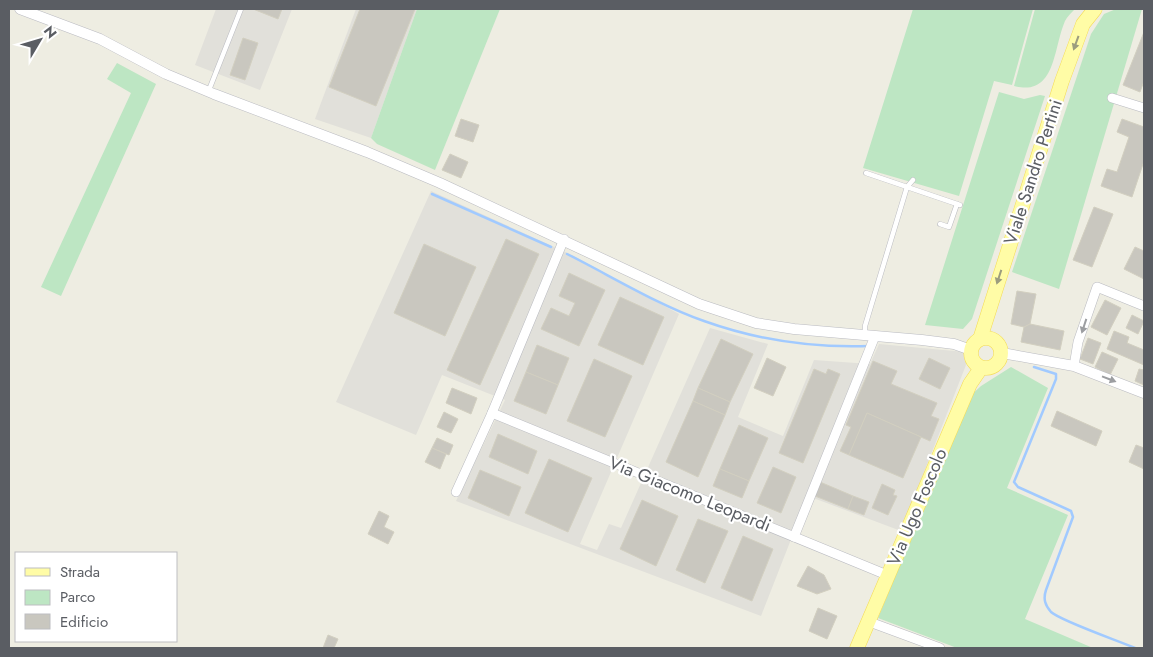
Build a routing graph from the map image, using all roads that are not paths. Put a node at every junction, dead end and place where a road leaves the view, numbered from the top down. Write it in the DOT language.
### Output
graph roads {
  1 [pos="20,9"];
  2 [pos="241,9"];
  3 [pos="1095,9"];
  4 [pos="208,92"];
  5 [pos="1112,98"];
  6 [pos="1144,108"];
  7 [pos="866,173"];
  8 [pos="913,180"];
  9 [pos="907,187"];
  10 [pos="940,224"];
  11 [pos="564,239"];
  12 [pos="1144,306"];
  13 [pos="870,336"];
  14 [pos="975,345"];
  15 [pos="1002,352"];
  16 [pos="1074,366"];
  17 [pos="981,368"];
  18 [pos="1144,394"];
  19 [pos="492,413"];
  20 [pos="456,492"];
  21 [pos="794,537"];
  22 [pos="887,575"];
  23 [pos="867,621"];
  24 [pos="857,648"];
  25 [pos="940,648"];
  1 -- 4 [label="street"];
  2 -- 4 [label="lane"];
  3 -- 14 [label="main road, Viale Sandro Pertini, one-way"];
  4 -- 11 [label="street"];
  5 -- 6 [label="street"];
  7 -- 9 [label="lane"];
  8 -- 9 [label="lane"];
  9 -- 10 [label="lane"];
  9 -- 13 [label="lane"];
  11 -- 13 [label="street"];
  11 -- 19 [label="street"];
  12 -- 16 [label="street, one-way"];
  13 -- 14 [label="street"];
  13 -- 21 [label="street"];
  14 -- 15 [label="main road"];
  14 -- 17 [label="main road"];
  15 -- 16 [label="street"];
  15 -- 17 [label="main road"];
  16 -- 18 [label="street, one-way"];
  17 -- 22 [label="main road, Via Ugo Foscolo"];
  19 -- 20 [label="street"];
  19 -- 21 [label="street, Via Giacomo Leopardi"];
  21 -- 22 [label="street, Via Giacomo Leopardi"];
  22 -- 23 [label="main road, Via Ugo Foscolo"];
  23 -- 24 [label="main road, Via Ugo Foscolo"];
  23 -- 25 [label="street"];
}
